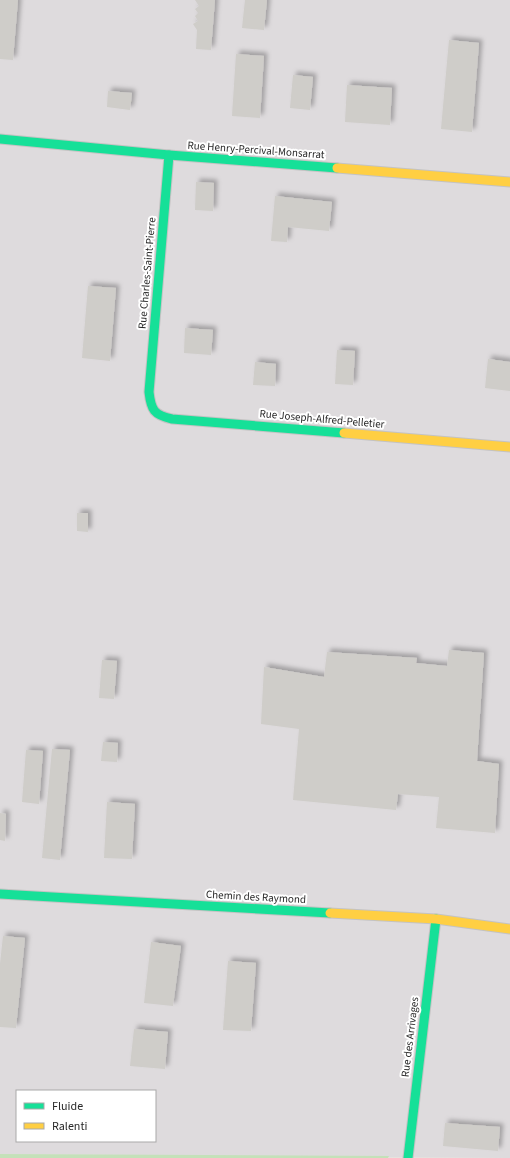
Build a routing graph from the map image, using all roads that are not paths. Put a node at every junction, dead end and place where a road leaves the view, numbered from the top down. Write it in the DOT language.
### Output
graph roads {
  1 [pos="0,139"];
  2 [pos="169,155"];
  3 [pos="510,182"];
  4 [pos="149,392"];
  5 [pos="510,447"];
  6 [pos="0,894"];
  7 [pos="436,919"];
  8 [pos="510,929"];
  9 [pos="408,1158"];
  1 -- 2 [label="street, Rue Henry-Percival-Monsarrat"];
  2 -- 3 [label="street, Rue Henry-Percival-Monsarrat"];
  2 -- 4 [label="street, Rue Charles-Saint-Pierre"];
  4 -- 5 [label="street, Rue Joseph-Alfred-Pelletier"];
  6 -- 7 [label="street, Chemin des Raymond"];
  7 -- 8 [label="street, Chemin des Raymond"];
  7 -- 9 [label="street, Rue des Arrivages"];
}
